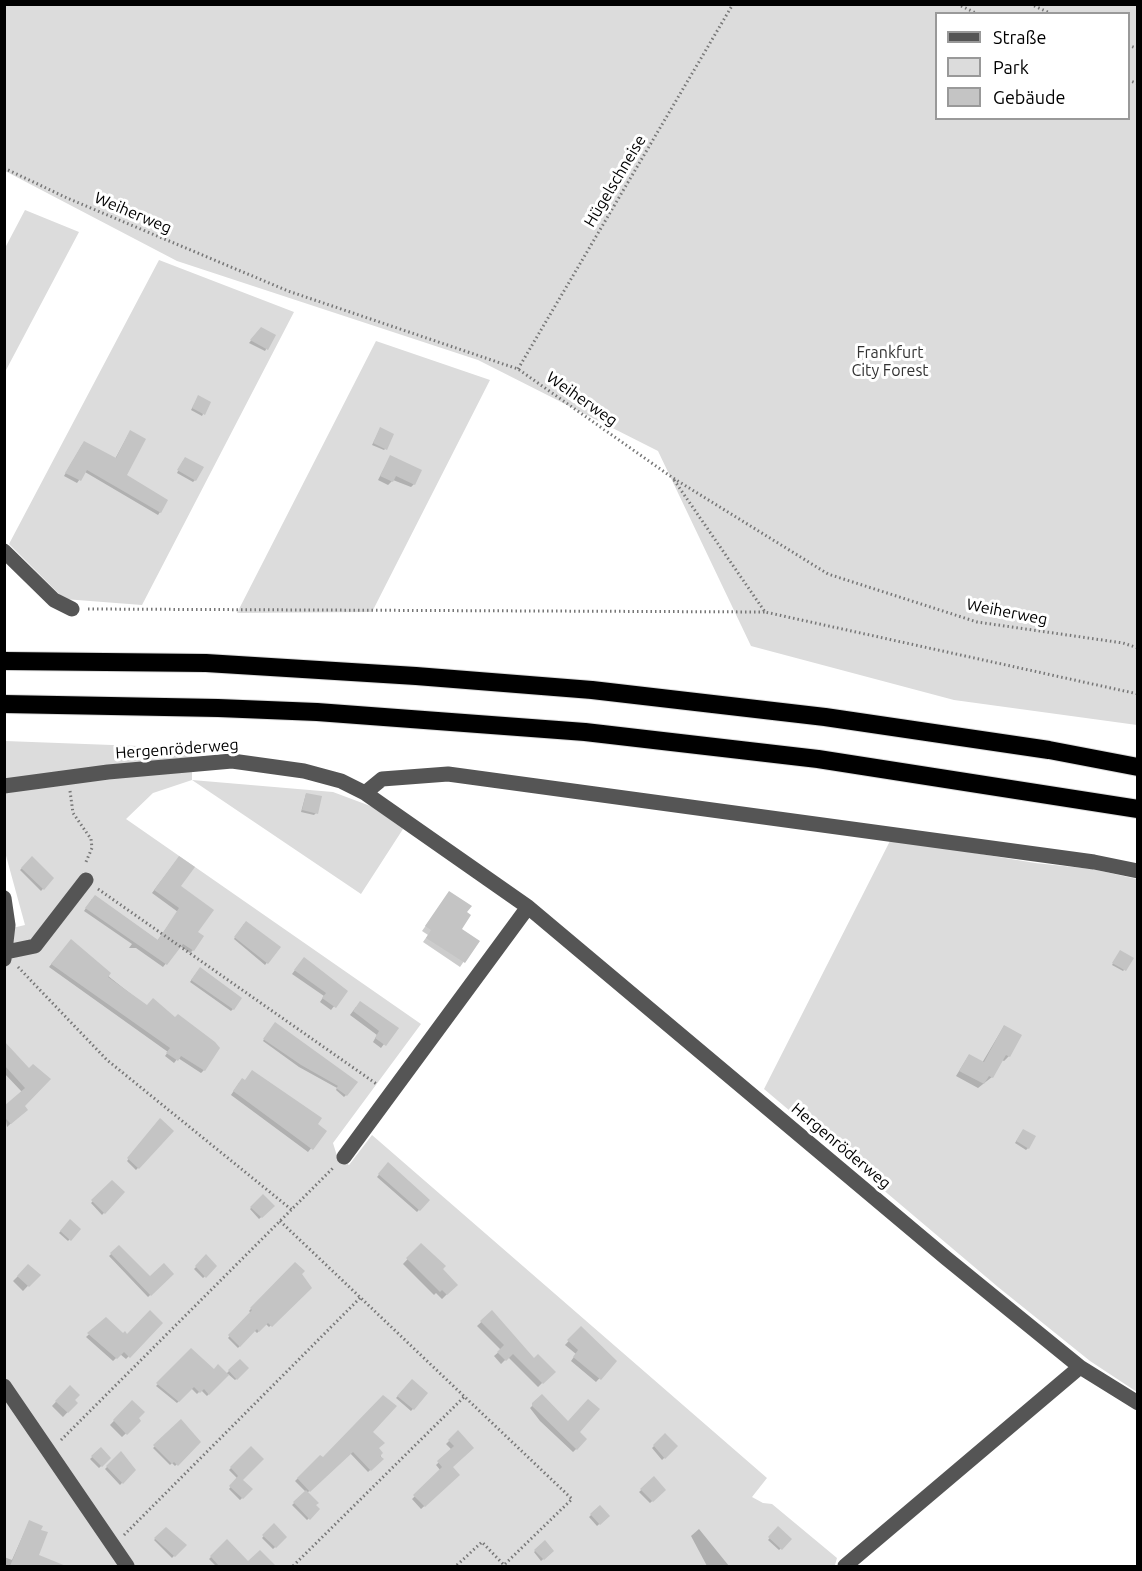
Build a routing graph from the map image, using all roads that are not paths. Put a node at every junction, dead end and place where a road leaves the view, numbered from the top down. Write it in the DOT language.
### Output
graph roads {
  1 [pos="4,551"];
  2 [pos="72,609"];
  3 [pos="4,661"];
  4 [pos="4,704"];
  5 [pos="1137,767"];
  6 [pos="4,786"];
  7 [pos="365,793"];
  8 [pos="1137,809"];
  9 [pos="1137,871"];
  10 [pos="86,880"];
  11 [pos="4,898"];
  12 [pos="528,907"];
  13 [pos="6,955"];
  14 [pos="344,1157"];
  15 [pos="1080,1367"];
  16 [pos="4,1386"];
  17 [pos="1137,1403"];
  18 [pos="127,1566"];
  19 [pos="845,1566"];
  1 -- 2 [label="street"];
  3 -- 5 [label="highway"];
  4 -- 8 [label="highway"];
  6 -- 7 [label="street, Hergenröderweg"];
  7 -- 9 [label="street"];
  7 -- 12 [label="street, Hergenröderweg"];
  10 -- 13 [label="street"];
  11 -- 13 [label="street"];
  12 -- 14 [label="street"];
  12 -- 15 [label="street, Hergenröderweg"];
  15 -- 17 [label="street, Hergenröderweg"];
  15 -- 19 [label="street"];
  16 -- 18 [label="street"];
}
